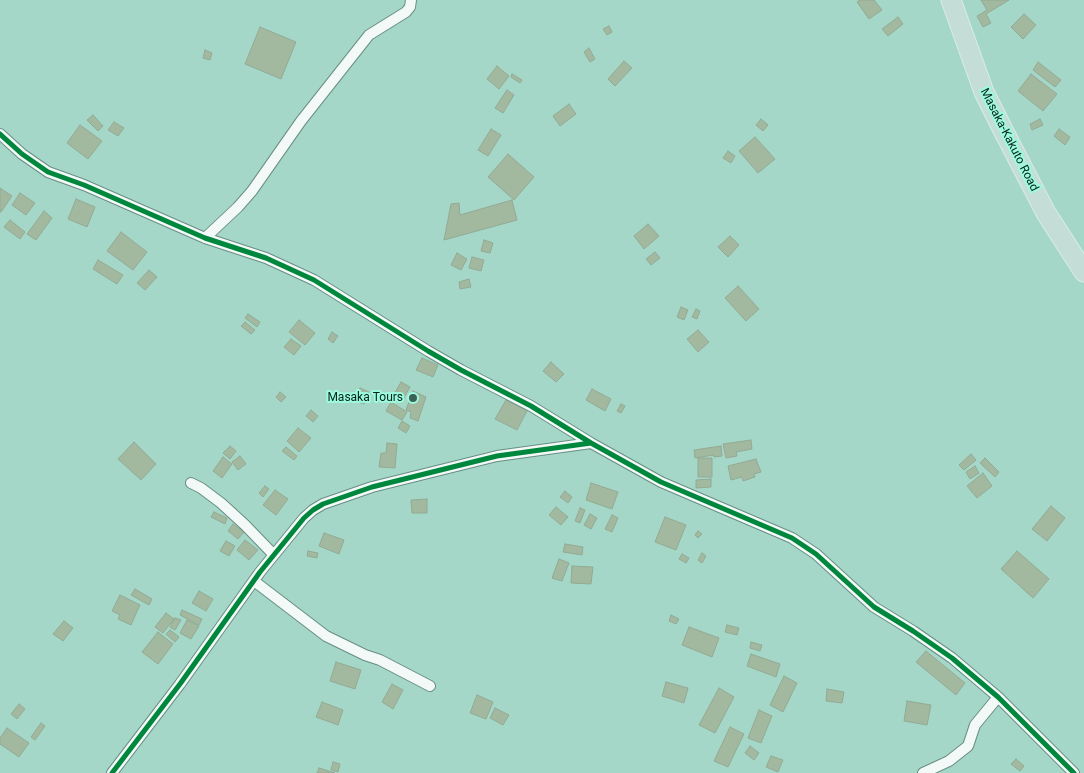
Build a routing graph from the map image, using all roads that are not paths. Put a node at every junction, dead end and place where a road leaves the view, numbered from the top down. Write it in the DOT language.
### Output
graph roads {
  1 [pos="411,0"];
  2 [pos="951,0"];
  3 [pos="0,134"];
  4 [pos="205,238"];
  5 [pos="1084,272"];
  6 [pos="591,443"];
  7 [pos="192,483"];
  8 [pos="274,555"];
  9 [pos="254,580"];
  10 [pos="430,686"];
  11 [pos="998,697"];
  12 [pos="112,773"];
  13 [pos="923,773"];
  14 [pos="1074,773"];
  1 -- 4 [label="street"];
  2 -- 5 [label="highway, Masaka-Kakuto Road"];
  3 -- 4 [label="street"];
  4 -- 6 [label="street"];
  6 -- 8 [label="street"];
  6 -- 11 [label="street"];
  7 -- 8 [label="street"];
  8 -- 9 [label="street"];
  9 -- 10 [label="street"];
  9 -- 12 [label="street"];
  11 -- 13 [label="street"];
  11 -- 14 [label="street"];
}
